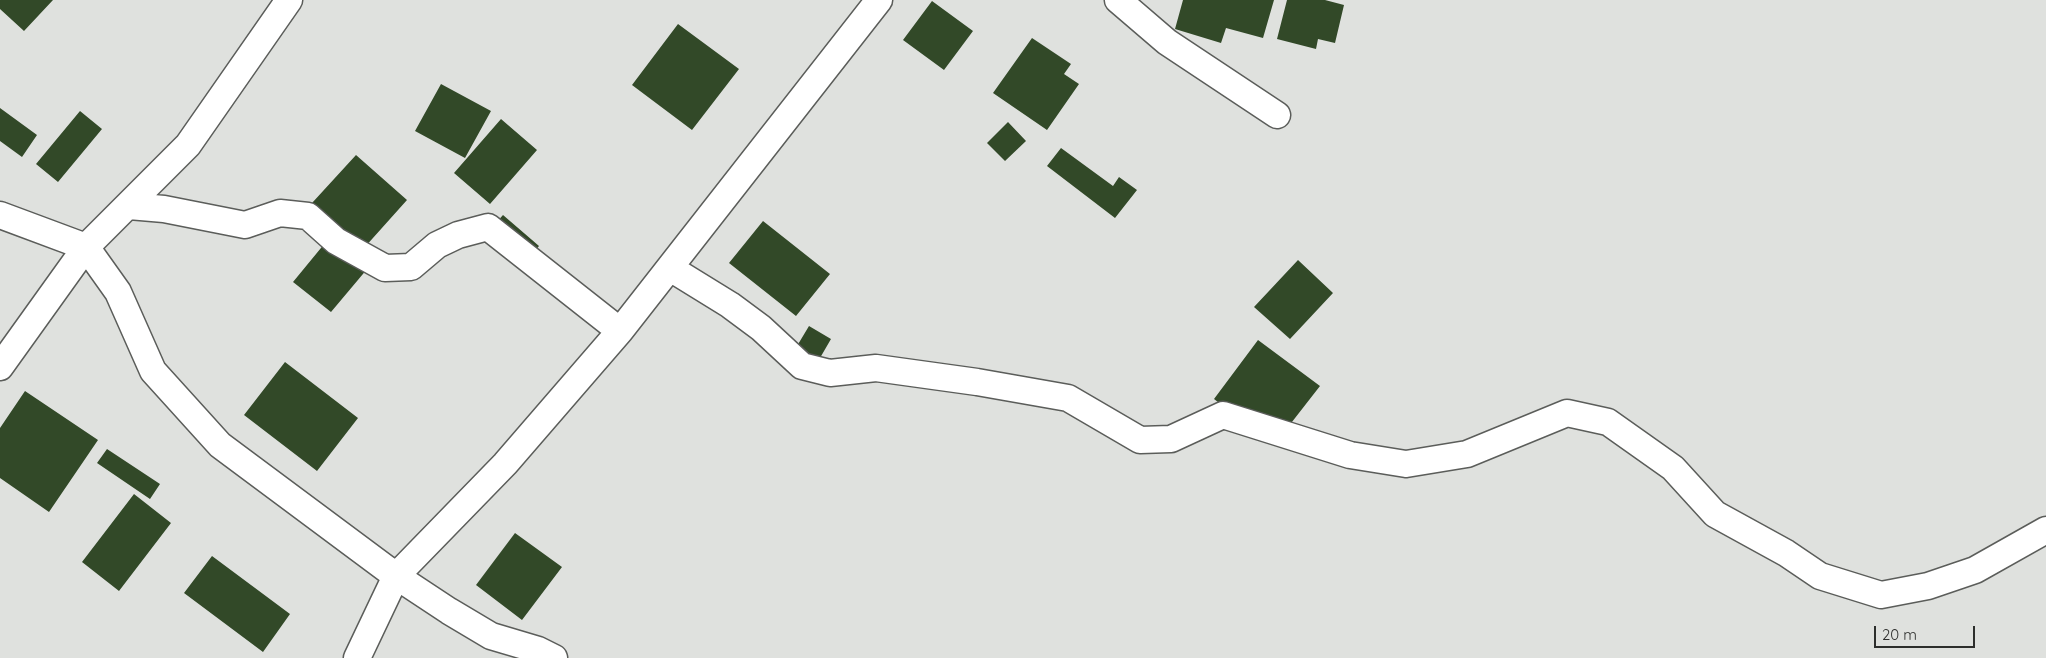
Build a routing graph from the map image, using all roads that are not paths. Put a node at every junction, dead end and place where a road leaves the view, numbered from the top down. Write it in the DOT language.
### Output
graph roads {
  1 [pos="289,0"];
  2 [pos="879,0"];
  3 [pos="1118,0"];
  4 [pos="1278,115"];
  5 [pos="129,206"];
  6 [pos="0,215"];
  7 [pos="86,247"];
  8 [pos="670,268"];
  9 [pos="620,331"];
  10 [pos="0,366"];
  11 [pos="2046,530"];
  12 [pos="396,576"];
  13 [pos="357,658"];
  14 [pos="554,658"];
  1 -- 5 [label="street"];
  2 -- 8 [label="street"];
  3 -- 4 [label="street"];
  5 -- 7 [label="street"];
  5 -- 9 [label="street"];
  6 -- 7 [label="street"];
  7 -- 10 [label="street"];
  7 -- 12 [label="street"];
  8 -- 9 [label="street"];
  8 -- 11 [label="street"];
  9 -- 12 [label="street"];
  12 -- 13 [label="street"];
  12 -- 14 [label="street"];
}
